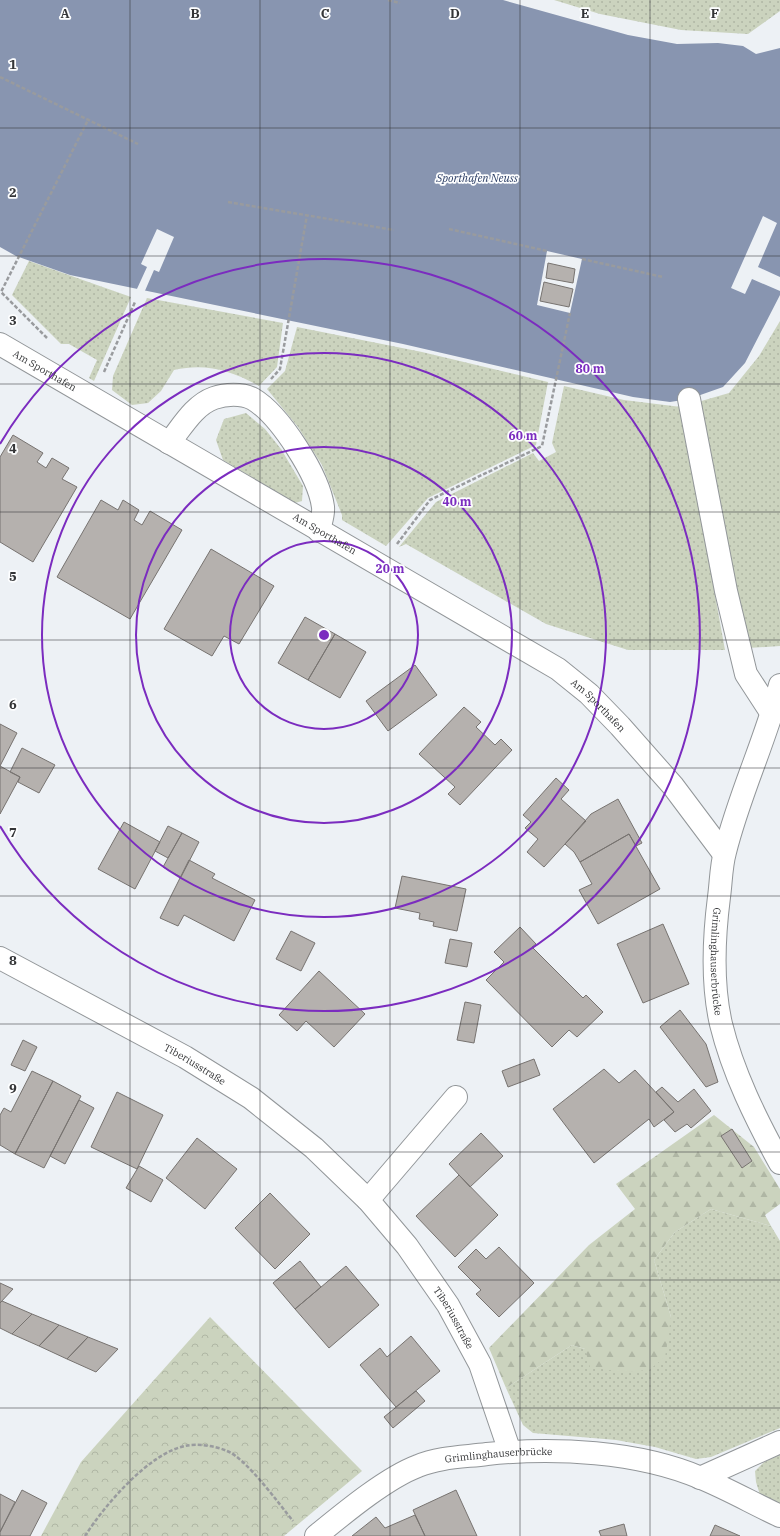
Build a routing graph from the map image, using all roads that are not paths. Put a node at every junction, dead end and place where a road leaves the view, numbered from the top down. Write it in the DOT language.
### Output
graph roads {
  1 [pos="0,344"];
  2 [pos="689,400"];
  3 [pos="169,443"];
  4 [pos="319,531"];
  5 [pos="780,685"];
  6 [pos="772,714"];
  7 [pos="724,854"];
  8 [pos="0,958"];
  9 [pos="456,1097"];
  10 [pos="780,1163"];
  11 [pos="368,1200"];
  12 [pos="780,1442"];
  13 [pos="510,1452"];
  14 [pos="700,1478"];
  15 [pos="780,1516"];
  16 [pos="316,1536"];
  1 -- 3 [label="street, Am Sporthafen"];
  2 -- 6 [label="street"];
  3 -- 4 [label="street, Am Sporthafen"];
  3 -- 4 [label="street"];
  4 -- 7 [label="street, Am Sporthafen"];
  5 -- 6 [label="street, Grimlinghauserbrücke"];
  6 -- 7 [label="street, Grimlinghauserbrücke"];
  7 -- 10 [label="street, Grimlinghauserbrücke"];
  8 -- 11 [label="street, Tiberiusstraße"];
  9 -- 11 [label="street"];
  11 -- 13 [label="street, Tiberiusstraße"];
  12 -- 14 [label="street"];
  13 -- 14 [label="street, Grimlinghauserbrücke"];
  13 -- 16 [label="street, Grimlinghauserbrücke"];
  14 -- 15 [label="street, Grimlinghauserbrücke"];
}
